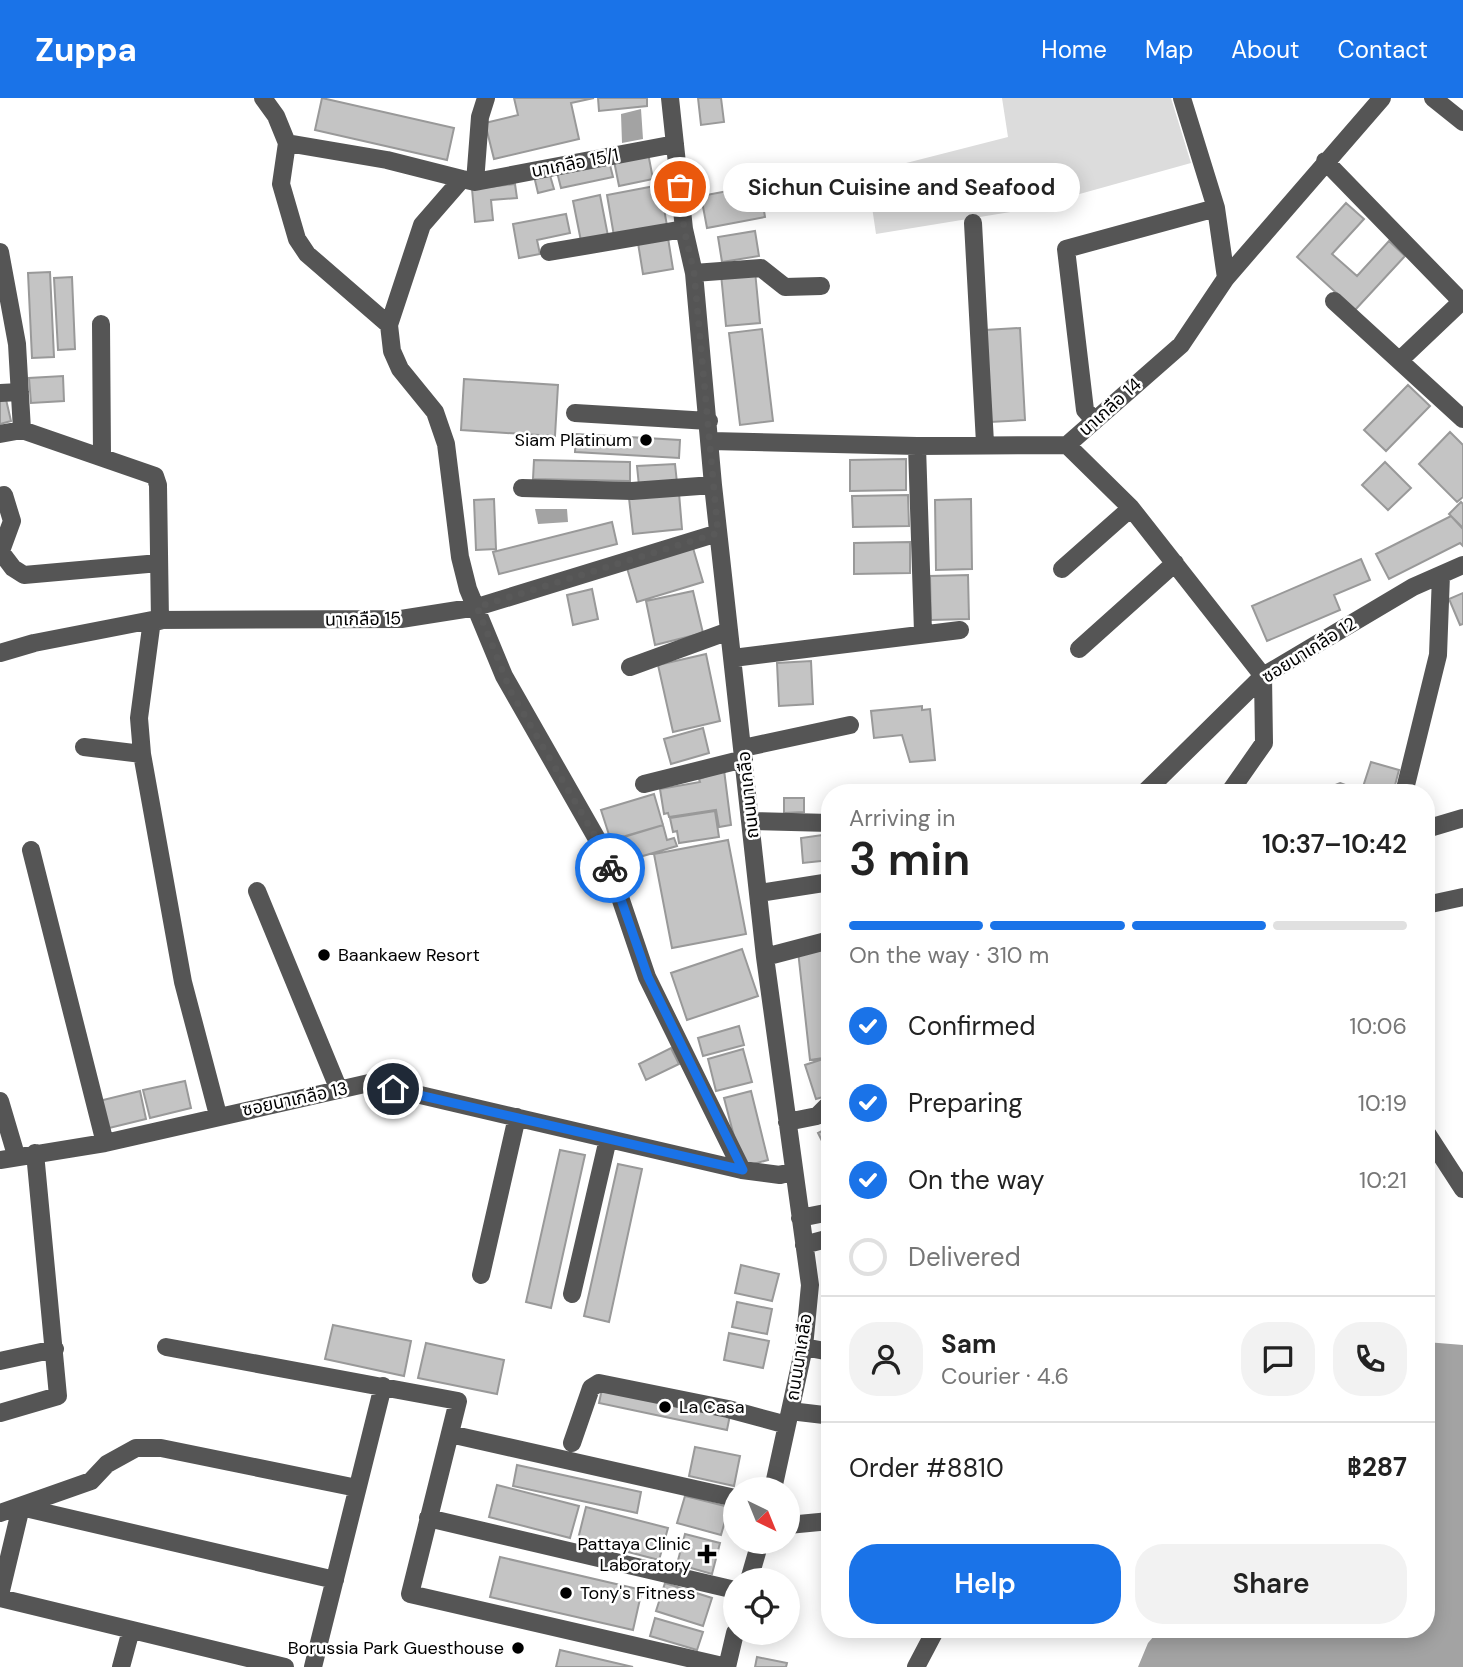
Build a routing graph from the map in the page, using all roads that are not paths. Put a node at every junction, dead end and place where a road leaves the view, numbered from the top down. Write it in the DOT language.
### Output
graph roads {
  1 [pos="263,98"];
  2 [pos="486,98"];
  3 [pos="670,98"];
  4 [pos="1182,98"];
  5 [pos="1382,98"];
  6 [pos="1433,98"];
  7 [pos="1463,122"];
  8 [pos="287,142"];
  9 [pos="675,144"];
  10 [pos="1325,161"];
  11 [pos="468,181"];
  12 [pos="1216,208"];
  13 [pos="973,223"];
  14 [pos="684,229"];
  15 [pos="0,253"];
  16 [pos="549,253"];
  17 [pos="694,272"];
  18 [pos="1226,278"];
  19 [pos="821,286"];
  20 [pos="1334,301"];
  21 [pos="1462,302"];
  22 [pos="101,324"];
  23 [pos="389,325"];
  24 [pos="1401,359"];
  25 [pos="20,392"];
  26 [pos="0,393"];
  27 [pos="576,413"];
  28 [pos="1463,419"];
  29 [pos="1094,420"];
  30 [pos="709,421"];
  31 [pos="22,430"];
  32 [pos="0,434"];
  33 [pos="711,441"];
  34 [pos="985,443"];
  35 [pos="1067,445"];
  36 [pos="917,446"];
  37 [pos="102,457"];
  38 [pos="713,485"];
  39 [pos="522,488"];
  40 [pos="0,496"];
  41 [pos="1131,508"];
  42 [pos="718,533"];
  43 [pos="1,551"];
  44 [pos="159,564"];
  45 [pos="1175,564"];
  46 [pos="1463,565"];
  47 [pos="1062,569"];
  48 [pos="1441,575"];
  49 [pos="477,607"];
  50 [pos="156,621"];
  51 [pos="960,630"];
  52 [pos="729,631"];
  53 [pos="923,632"];
  54 [pos="1079,649"];
  55 [pos="0,653"];
  56 [pos="733,658"];
  57 [pos="630,667"];
  58 [pos="1263,676"];
  59 [pos="850,725"];
  60 [pos="84,747"];
  61 [pos="142,754"];
  62 [pos="743,754"];
  63 [pos="644,784"];
  64 [pos="1153,784"];
  65 [pos="1235,784"];
  66 [pos="1406,784"];
  67 [pos="1463,818"];
  68 [pos="750,821"];
  69 [pos="821,823"];
  70 [pos="1435,826"];
  71 [pos="31,850"];
  72 [pos="821,883"];
  73 [pos="257,891"];
  74 [pos="759,893"];
  75 [pos="1463,897"];
  76 [pos="1435,903"];
  77 [pos="821,942"];
  78 [pos="765,957"];
  79 [pos="339,1090"];
  80 [pos="0,1101"];
  81 [pos="821,1112"];
  82 [pos="218,1115"];
  83 [pos="517,1117"];
  84 [pos="787,1122"];
  85 [pos="608,1139"];
  86 [pos="105,1143"];
  87 [pos="1435,1146"];
  88 [pos="35,1153"];
  89 [pos="8,1158"];
  90 [pos="743,1170"];
  91 [pos="794,1171"];
  92 [pos="1463,1189"];
  93 [pos="821,1214"];
  94 [pos="800,1219"];
  95 [pos="821,1240"];
  96 [pos="804,1245"];
  97 [pos="481,1275"];
  98 [pos="572,1294"];
  99 [pos="166,1347"];
  100 [pos="804,1347"];
  101 [pos="54,1349"];
  102 [pos="821,1350"];
  103 [pos="0,1360"];
  104 [pos="383,1386"];
  105 [pos="0,1413"];
  106 [pos="821,1415"];
  107 [pos="789,1418"];
  108 [pos="450,1434"];
  109 [pos="572,1443"];
  110 [pos="776,1477"];
  111 [pos="357,1488"];
  112 [pos="723,1495"];
  113 [pos="20,1507"];
  114 [pos="0,1513"];
  115 [pos="428,1518"];
  116 [pos="821,1522"];
  117 [pos="800,1524"];
  118 [pos="335,1580"];
  119 [pos="723,1587"];
  120 [pos="0,1597"];
  121 [pos="131,1630"];
  122 [pos="931,1638"];
  123 [pos="733,1645"];
  124 [pos="212,1658"];
  125 [pos="121,1667"];
  126 [pos="285,1667"];
  127 [pos="313,1667"];
  128 [pos="727,1667"];
  129 [pos="916,1667"];
  1 -- 8 [label="street"];
  2 -- 11 [label="street"];
  3 -- 9 [label="street, ถนนนาเกลือ"];
  4 -- 12 [label="street"];
  5 -- 10 [label="street, นาเกลือ 14"];
  6 -- 7 [label="street"];
  8 -- 11 [label="street"];
  8 -- 23 [label="street"];
  9 -- 11 [label="street, นาเกลือ 15/1"];
  9 -- 14 [label="street, ถนนนาเกลือ"];
  10 -- 18 [label="street, นาเกลือ 14"];
  10 -- 21 [label="street"];
  11 -- 23 [label="street"];
  12 -- 18 [label="street"];
  12 -- 29 [label="street"];
  13 -- 34 [label="street"];
  14 -- 16 [label="street"];
  14 -- 17 [label="street, ถนนนาเกลือ"];
  15 -- 25 [label="street"];
  17 -- 19 [label="street"];
  17 -- 30 [label="street, ถนนนาเกลือ"];
  18 -- 29 [label="street, นาเกลือ 14"];
  20 -- 24 [label="street"];
  21 -- 24 [label="street"];
  22 -- 37 [label="street"];
  23 -- 49 [label="street"];
  24 -- 28 [label="street"];
  25 -- 26 [label="street"];
  25 -- 31 [label="street"];
  27 -- 30 [label="street"];
  29 -- 35 [label="street, นาเกลือ 14"];
  30 -- 33 [label="street, ถนนนาเกลือ"];
  31 -- 32 [label="street"];
  31 -- 37 [label="street"];
  33 -- 36 [label="street, นาเกลือ 14"];
  33 -- 38 [label="street, ถนนนาเกลือ"];
  34 -- 35 [label="street, นาเกลือ 14"];
  34 -- 36 [label="street, นาเกลือ 14"];
  35 -- 41 [label="street"];
  36 -- 53 [label="street"];
  37 -- 44 [label="street"];
  38 -- 39 [label="street"];
  38 -- 42 [label="street, ถนนนาเกลือ"];
  40 -- 43 [label="street"];
  41 -- 45 [label="street"];
  41 -- 47 [label="street"];
  42 -- 49 [label="street, นาเกลือ 15"];
  42 -- 52 [label="street, ถนนนาเกลือ"];
  43 -- 44 [label="street"];
  44 -- 50 [label="street"];
  45 -- 54 [label="street"];
  45 -- 58 [label="street"];
  46 -- 48 [label="street, ซอยนาเกลือ 12"];
  48 -- 58 [label="street, ซอยนาเกลือ 12"];
  48 -- 66 [label="street"];
  49 -- 50 [label="street, นาเกลือ 15"];
  49 -- 90 [label="street"];
  50 -- 55 [label="street, นาเกลือ 15"];
  50 -- 61 [label="street"];
  51 -- 53 [label="street"];
  52 -- 56 [label="street, ถนนนาเกลือ"];
  52 -- 57 [label="street"];
  53 -- 56 [label="street"];
  56 -- 62 [label="street, ถนนนาเกลือ"];
  58 -- 64 [label="street, ซอยนาเกลือ 12"];
  58 -- 65 [label="street"];
  59 -- 62 [label="street"];
  60 -- 61 [label="street"];
  61 -- 82 [label="street"];
  62 -- 63 [label="street"];
  62 -- 68 [label="street, ถนนนาเกลือ"];
  67 -- 70 [label="street"];
  68 -- 69 [label="street"];
  68 -- 74 [label="street, ถนนนาเกลือ"];
  71 -- 86 [label="street"];
  72 -- 74 [label="street"];
  73 -- 79 [label="street"];
  74 -- 78 [label="street, ถนนนาเกลือ"];
  75 -- 76 [label="street"];
  77 -- 78 [label="street"];
  78 -- 84 [label="street, ถนนนาเกลือ"];
  79 -- 82 [label="street, ซอยนาเกลือ 13"];
  79 -- 83 [label="street, ซอยนาเกลือ 13"];
  80 -- 89 [label="street"];
  81 -- 84 [label="street"];
  82 -- 86 [label="street, ซอยนาเกลือ 13"];
  83 -- 85 [label="street, ซอยนาเกลือ 13"];
  83 -- 97 [label="street"];
  84 -- 91 [label="street, ถนนนาเกลือ"];
  85 -- 90 [label="street, ซอยนาเกลือ 13"];
  85 -- 98 [label="street"];
  86 -- 88 [label="street, ซอยนาเกลือ 13"];
  87 -- 92 [label="street"];
  88 -- 89 [label="street, ซอยนาเกลือ 13"];
  88 -- 101 [label="street"];
  90 -- 91 [label="street, ซอยนาเกลือ 13"];
  91 -- 94 [label="street, ถนนนาเกลือ"];
  93 -- 94 [label="street"];
  94 -- 96 [label="street, ถนนนาเกลือ"];
  95 -- 96 [label="street"];
  96 -- 100 [label="street, ถนนนาเกลือ"];
  99 -- 104 [label="street"];
  100 -- 102 [label="street"];
  100 -- 107 [label="street, ถนนนาเกลือ"];
  101 -- 103 [label="street"];
  101 -- 105 [label="street"];
  104 -- 108 [label="street"];
  104 -- 111 [label="street"];
  106 -- 107 [label="street"];
  107 -- 109 [label="street"];
  107 -- 110 [label="street, ถนนนาเกลือ"];
  108 -- 112 [label="street"];
  108 -- 115 [label="street"];
  111 -- 113 [label="street"];
  111 -- 118 [label="street"];
  113 -- 114 [label="street"];
  113 -- 118 [label="street"];
  113 -- 120 [label="street"];
  115 -- 119 [label="street"];
  115 -- 128 [label="street"];
  116 -- 117 [label="street"];
  118 -- 127 [label="street"];
  120 -- 121 [label="street"];
  121 -- 124 [label="street"];
  121 -- 125 [label="street"];
  122 -- 129 [label="street"];
  123 -- 128 [label="street"];
  124 -- 126 [label="street"];
}
